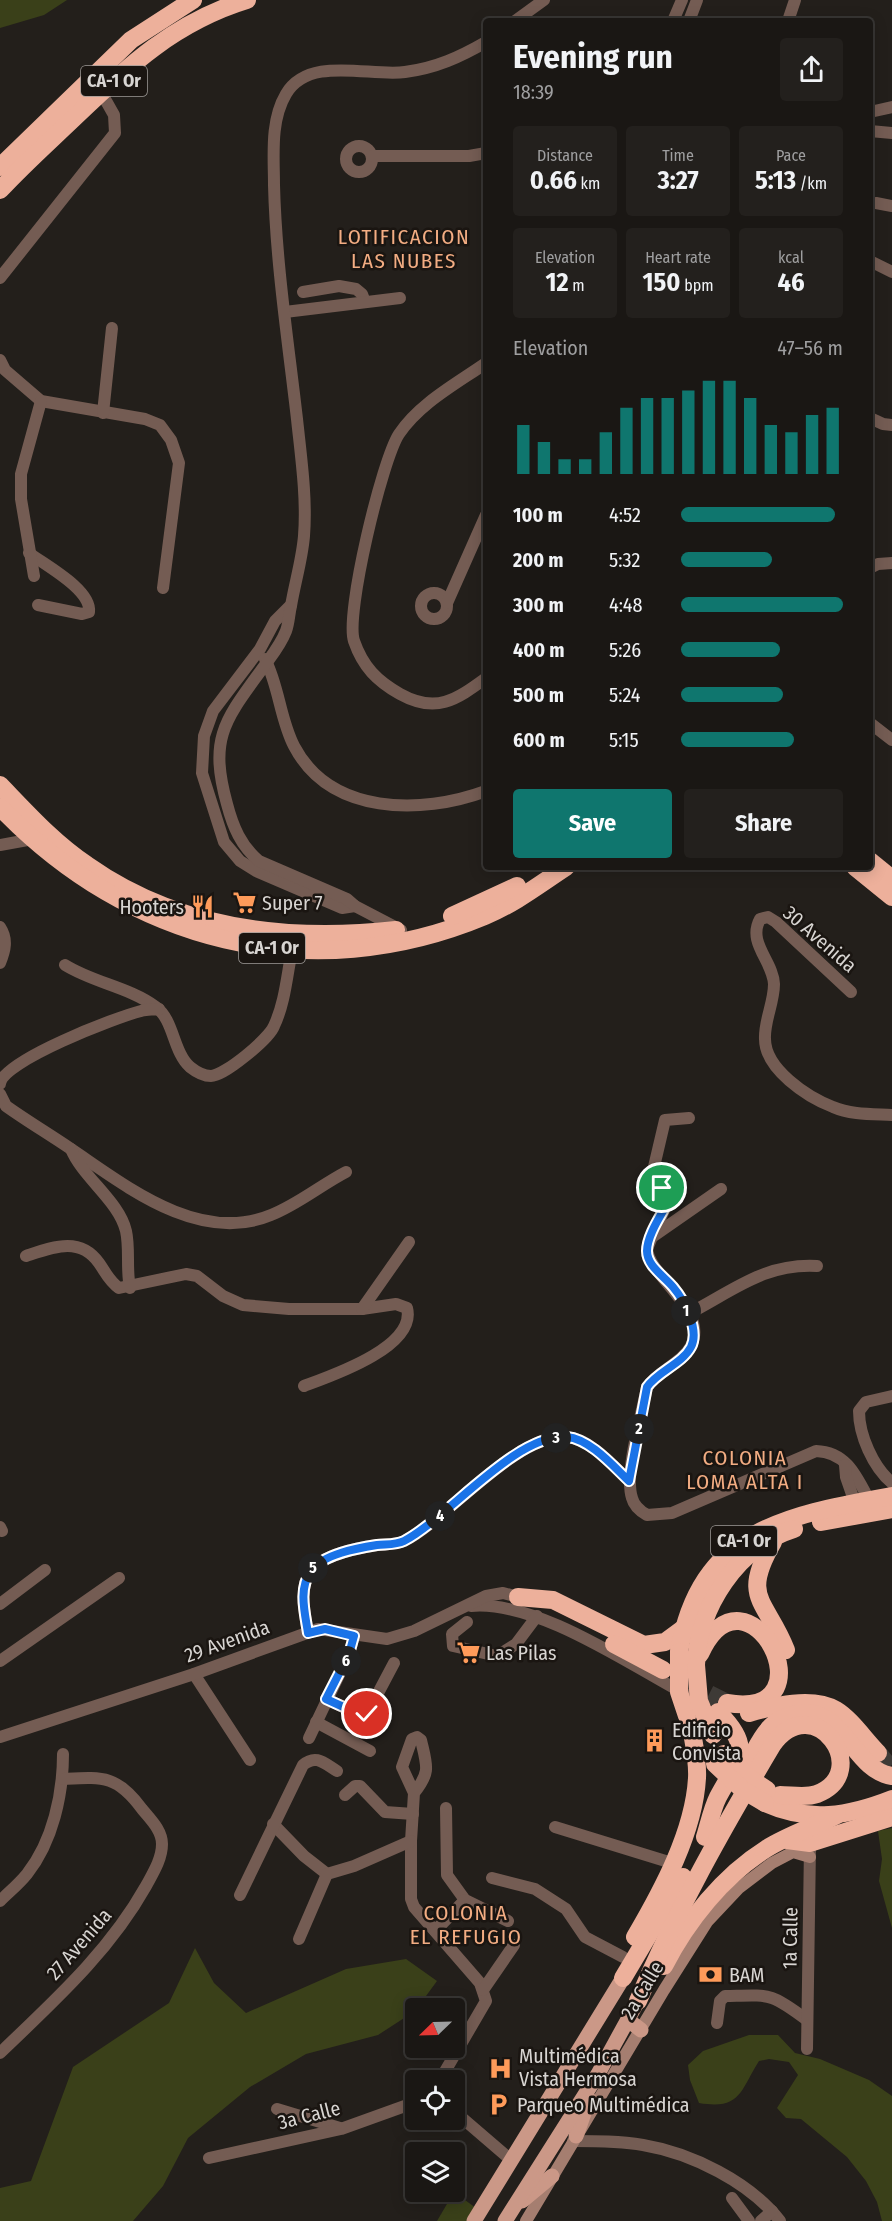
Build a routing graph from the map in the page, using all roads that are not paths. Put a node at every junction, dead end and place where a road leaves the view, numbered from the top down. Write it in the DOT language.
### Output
graph roads {
  1 [pos="193,0"];
  2 [pos="247,0"];
  3 [pos="544,0"];
  4 [pos="682,0"];
  5 [pos="698,0"];
  6 [pos="795,0"];
  7 [pos="519,18"];
  8 [pos="674,18"];
  9 [pos="690,18"];
  10 [pos="789,18"];
  11 [pos="483,44"];
  12 [pos="101,92"];
  13 [pos="892,107"];
  14 [pos="873,111"];
  15 [pos="873,131"];
  16 [pos="892,133"];
  17 [pos="483,154"];
  18 [pos="372,156"];
  19 [pos="0,168"];
  20 [pos="0,190"];
  21 [pos="876,203"];
  22 [pos="892,206"];
  23 [pos="873,263"];
  24 [pos="892,273"];
  25 [pos="0,278"];
  26 [pos="303,291"];
  27 [pos="400,298"];
  28 [pos="364,302"];
  29 [pos="285,312"];
  30 [pos="112,328"];
  31 [pos="483,365"];
  32 [pos="2,368"];
  33 [pos="41,402"];
  34 [pos="104,413"];
  35 [pos="873,419"];
  36 [pos="892,425"];
  37 [pos="483,522"];
  38 [pos="29,553"];
  39 [pos="892,563"];
  40 [pos="873,566"];
  41 [pos="34,576"];
  42 [pos="163,588"];
  43 [pos="447,603"];
  44 [pos="38,604"];
  45 [pos="291,605"];
  46 [pos="260,649"];
  47 [pos="267,663"];
  48 [pos="483,680"];
  49 [pos="225,696"];
  50 [pos="237,705"];
  51 [pos="873,725"];
  52 [pos="892,740"];
  53 [pos="0,785"];
  54 [pos="483,792"];
  55 [pos="0,807"];
  56 [pos="229,812"];
  57 [pos="214,818"];
  58 [pos="33,839"];
  59 [pos="0,845"];
  60 [pos="244,857"];
  61 [pos="873,863"];
  62 [pos="541,870"];
  63 [pos="562,870"];
  64 [pos="859,870"];
  65 [pos="892,879"];
  66 [pos="892,897"];
  67 [pos="0,927"];
  68 [pos="402,930"];
  69 [pos="344,936"];
  70 [pos="292,950"];
  71 [pos="0,963"];
  72 [pos="65,965"];
  73 [pos="852,992"];
  74 [pos="159,1009"];
  75 [pos="0,1084"];
  76 [pos="0,1094"];
  77 [pos="892,1115"];
  78 [pos="689,1118"];
  79 [pos="71,1149"];
  80 [pos="346,1172"];
  81 [pos="721,1189"];
  82 [pos="652,1237"];
  83 [pos="409,1242"];
  84 [pos="26,1256"];
  85 [pos="817,1266"];
  86 [pos="130,1288"];
  87 [pos="362,1309"];
  88 [pos="688,1314"];
  89 [pos="304,1386"];
  90 [pos="892,1396"];
  91 [pos="629,1481"];
  92 [pos="892,1483"];
  93 [pos="892,1496"];
  94 [pos="862,1502"];
  95 [pos="892,1509"];
  96 [pos="776,1536"];
  97 [pos="45,1570"];
  98 [pos="119,1578"];
  99 [pos="0,1604"];
  100 [pos="467,1607"];
  101 [pos="527,1609"];
  102 [pos="684,1628"];
  103 [pos="308,1633"];
  104 [pos="354,1636"];
  105 [pos="0,1661"];
  106 [pos="394,1663"];
  107 [pos="696,1664"];
  108 [pos="663,1670"];
  109 [pos="194,1674"];
  110 [pos="326,1699"];
  111 [pos="722,1707"];
  112 [pos="758,1710"];
  113 [pos="316,1722"];
  114 [pos="690,1725"];
  115 [pos="0,1737"];
  116 [pos="309,1737"];
  117 [pos="370,1751"];
  118 [pos="63,1754"];
  119 [pos="878,1754"];
  120 [pos="720,1759"];
  121 [pos="250,1760"];
  122 [pos="337,1771"];
  123 [pos="892,1776"];
  124 [pos="63,1779"];
  125 [pos="892,1786"];
  126 [pos="414,1793"];
  127 [pos="345,1795"];
  128 [pos="771,1796"];
  129 [pos="892,1799"];
  130 [pos="446,1808"];
  131 [pos="413,1814"];
  132 [pos="837,1815"];
  133 [pos="892,1817"];
  134 [pos="273,1824"];
  135 [pos="555,1827"];
  136 [pos="705,1837"];
  137 [pos="411,1841"];
  138 [pos="810,1843"];
  139 [pos="672,1863"];
  140 [pos="327,1874"];
  141 [pos="492,1878"];
  142 [pos="240,1895"];
  143 [pos="465,1900"];
  144 [pos="0,1901"];
  145 [pos="508,1921"];
  146 [pos="436,1929"];
  147 [pos="299,1939"];
  148 [pos="514,1945"];
  149 [pos="623,1958"];
  150 [pos="623,1978"];
  151 [pos="485,1995"];
  152 [pos="613,1996"];
  153 [pos="637,2003"];
  154 [pos="602,2016"];
  155 [pos="807,2020"];
  156 [pos="626,2023"];
  157 [pos="717,2023"];
  158 [pos="641,2030"];
  159 [pos="807,2049"];
  160 [pos="0,2053"];
  161 [pos="445,2070"];
  162 [pos="598,2074"];
  163 [pos="405,2106"];
  164 [pos="278,2109"];
  165 [pos="465,2120"];
  166 [pos="341,2129"];
  167 [pos="575,2138"];
  168 [pos="209,2158"];
  169 [pos="511,2160"];
  170 [pos="552,2176"];
  171 [pos="732,2199"];
  172 [pos="772,2211"];
  173 [pos="509,2215"];
  174 [pos="474,2221"];
  175 [pos="526,2221"];
  176 [pos="749,2221"];
  177 [pos="761,2221"];
  178 [pos="780,2221"];
  1 -- 19 [label="highway, CA-1 Or"];
  2 -- 12 [label="highway, CA-1 Or"];
  3 -- 7 [label="street"];
  4 -- 8 [label="street"];
  5 -- 9 [label="street"];
  6 -- 10 [label="street"];
  11 -- 29 [label="street"];
  12 -- 20 [label="highway, CA-1 Or"];
  12 -- 25 [label="street"];
  13 -- 14 [label="street"];
  15 -- 16 [label="street"];
  17 -- 18 [label="street"];
  21 -- 22 [label="street"];
  23 -- 24 [label="street"];
  26 -- 28 [label="street"];
  27 -- 28 [label="street"];
  28 -- 29 [label="street"];
  29 -- 45 [label="street"];
  30 -- 34 [label="street"];
  31 -- 48 [label="street"];
  32 -- 33 [label="street"];
  33 -- 34 [label="street"];
  33 -- 38 [label="street"];
  34 -- 42 [label="street"];
  35 -- 36 [label="street"];
  37 -- 43 [label="street"];
  38 -- 41 [label="street"];
  38 -- 44 [label="street"];
  39 -- 40 [label="street"];
  45 -- 46 [label="street"];
  45 -- 47 [label="street"];
  46 -- 47 [label="street"];
  46 -- 49 [label="street"];
  47 -- 50 [label="street"];
  47 -- 54 [label="street"];
  49 -- 50 [label="street"];
  49 -- 57 [label="street"];
  50 -- 56 [label="street"];
  51 -- 52 [label="street"];
  53 -- 69 [label="highway, CA-1 Or"];
  55 -- 58 [label="highway, CA-1 Or"];
  56 -- 57 [label="street"];
  56 -- 60 [label="street"];
  57 -- 60 [label="street"];
  58 -- 59 [label="street"];
  58 -- 70 [label="highway, CA-1 Or"];
  60 -- 68 [label="street"];
  61 -- 65 [label="highway"];
  62 -- 68 [label="highway, CA-1 Or"];
  63 -- 70 [label="highway, CA-1 Or"];
  64 -- 66 [label="highway"];
  67 -- 71 [label="street"];
  68 -- 69 [label="highway, CA-1 Or"];
  69 -- 70 [label="highway"];
  70 -- 74 [label="street"];
  72 -- 74 [label="street"];
  73 -- 77 [label="street, 30 Avenida"];
  74 -- 75 [label="street"];
  76 -- 79 [label="street"];
  78 -- 82 [label="street"];
  79 -- 80 [label="street"];
  79 -- 86 [label="street"];
  81 -- 82 [label="street"];
  82 -- 88 [label="street"];
  83 -- 87 [label="street"];
  84 -- 86 [label="street"];
  85 -- 88 [label="street"];
  86 -- 87 [label="street"];
  87 -- 89 [label="street"];
  88 -- 91 [label="street"];
  90 -- 92 [label="street"];
  91 -- 94 [label="street"];
  91 -- 103 [label="street"];
  93 -- 94 [label="highway, CA-1 Or"];
  94 -- 102 [label="highway, CA-1 Or"];
  95 -- 96 [label="highway, CA-1 Or"];
  96 -- 107 [label="highway, CA-1 Or"];
  96 -- 112 [label="highway"];
  97 -- 99 [label="street"];
  98 -- 105 [label="street"];
  100 -- 101 [label="street, 29 Avenida"];
  100 -- 101 [label="street"];
  100 -- 104 [label="street, 29 Avenida"];
  101 -- 102 [label="highway"];
  101 -- 108 [label="highway"];
  101 -- 111 [label="street, 29 Avenida"];
  102 -- 114 [label="highway, CA-1 Or, bridge"];
  103 -- 104 [label="street, 29 Avenida"];
  103 -- 109 [label="street, 29 Avenida"];
  104 -- 110 [label="street"];
  106 -- 110 [label="street"];
  107 -- 111 [label="highway"];
  107 -- 120 [label="highway, CA-1 Or, bridge"];
  109 -- 115 [label="street, 29 Avenida"];
  109 -- 121 [label="street"];
  110 -- 113 [label="street"];
  111 -- 112 [label="highway"];
  111 -- 136 [label="highway"];
  112 -- 119 [label="highway"];
  113 -- 116 [label="street"];
  113 -- 117 [label="street"];
  114 -- 120 [label="highway, CA-1 Or"];
  114 -- 139 [label="highway"];
  118 -- 124 [label="street"];
  120 -- 128 [label="highway, CA-1 Or, bridge"];
  122 -- 134 [label="street"];
  123 -- 136 [label="highway"];
  124 -- 144 [label="street"];
  124 -- 160 [label="street, 27 Avenida"];
  125 -- 128 [label="highway, CA-1 Or"];
  126 -- 131 [label="street"];
  127 -- 131 [label="street"];
  128 -- 132 [label="highway, CA-1 Or"];
  128 -- 153 [label="highway"];
  129 -- 132 [label="highway, CA-1 Or"];
  130 -- 143 [label="street"];
  131 -- 137 [label="street"];
  132 -- 138 [label="highway"];
  133 -- 138 [label="highway"];
  134 -- 140 [label="street"];
  134 -- 142 [label="street"];
  135 -- 139 [label="street"];
  136 -- 150 [label="highway"];
  137 -- 140 [label="street"];
  137 -- 146 [label="street"];
  138 -- 153 [label="highway"];
  138 -- 155 [label="street, 1a Calle"];
  138 -- 158 [label="street, 2a Calle"];
  139 -- 149 [label="highway"];
  140 -- 147 [label="street"];
  141 -- 149 [label="street"];
  143 -- 145 [label="street"];
  143 -- 146 [label="street"];
  146 -- 151 [label="street"];
  148 -- 151 [label="street"];
  149 -- 150 [label="highway"];
  150 -- 152 [label="main road"];
  151 -- 161 [label="street"];
  152 -- 153 [label="main road"];
  152 -- 154 [label="main road"];
  153 -- 156 [label="main road"];
  154 -- 156 [label="main road"];
  154 -- 169 [label="main road"];
  155 -- 157 [label="street"];
  155 -- 159 [label="street, 1a Calle"];
  156 -- 158 [label="main road"];
  156 -- 162 [label="main road"];
  158 -- 167 [label="street, 2a Calle"];
  162 -- 167 [label="main road"];
  162 -- 173 [label="main road"];
  163 -- 166 [label="street, 3a Calle"];
  164 -- 166 [label="street"];
  165 -- 169 [label="street"];
  166 -- 168 [label="street, 3a Calle"];
  167 -- 170 [label="street, 2a Calle"];
  167 -- 172 [label="street"];
  169 -- 174 [label="main road"];
  170 -- 173 [label="main road"];
  170 -- 175 [label="street, 2a Calle"];
  171 -- 176 [label="street"];
  172 -- 177 [label="street"];
  172 -- 178 [label="street"];
}
